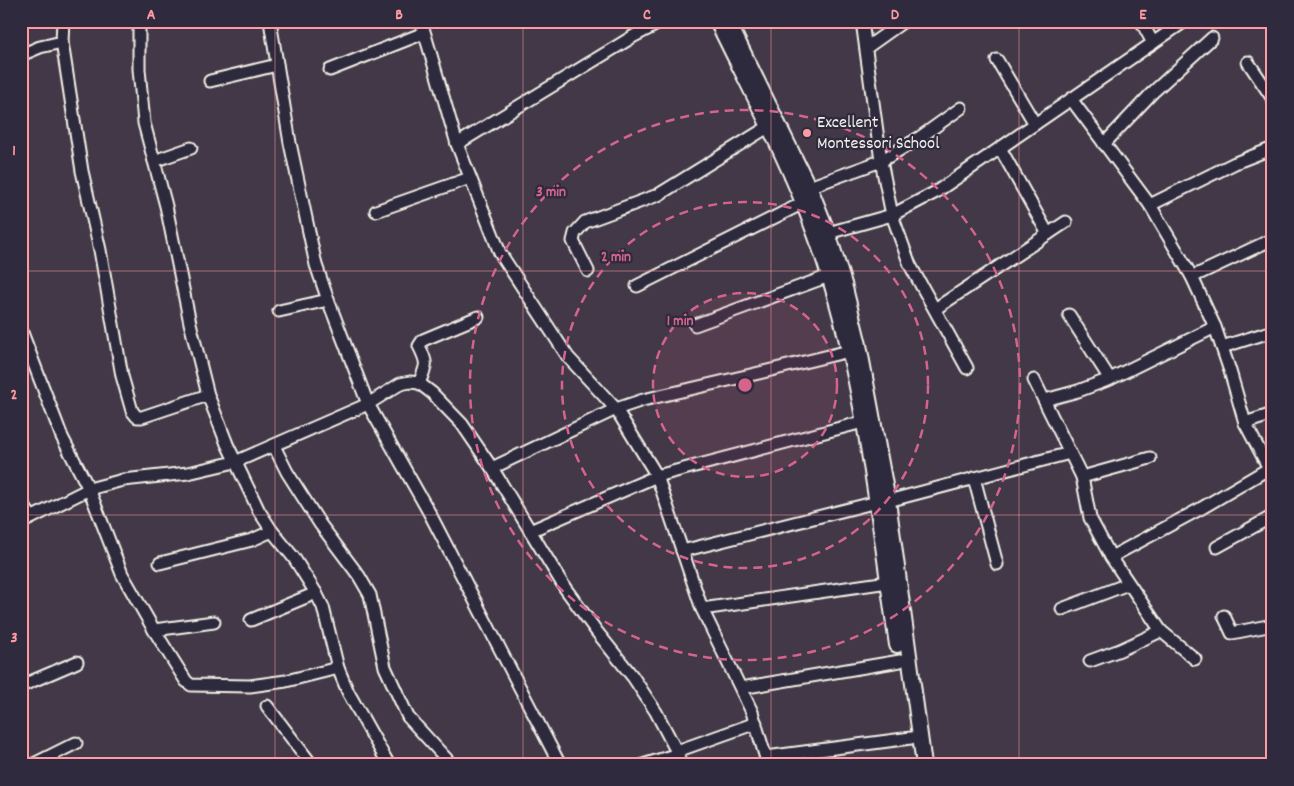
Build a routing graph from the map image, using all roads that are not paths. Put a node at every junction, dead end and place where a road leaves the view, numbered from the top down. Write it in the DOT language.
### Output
graph roads {
  1 [pos="63,21"];
  2 [pos="139,21"];
  3 [pos="270,21"];
  4 [pos="663,21"];
  5 [pos="726,21"];
  6 [pos="862,21"];
  7 [pos="904,21"];
  8 [pos="1141,21"];
  9 [pos="1185,21"];
  10 [pos="422,24"];
  11 [pos="1212,38"];
  12 [pos="62,42"];
  13 [pos="1153,43"];
  14 [pos="866,48"];
  15 [pos="21,55"];
  16 [pos="997,60"];
  17 [pos="1248,62"];
  18 [pos="278,65"];
  19 [pos="330,70"];
  20 [pos="210,81"];
  21 [pos="1071,99"];
  22 [pos="1273,99"];
  23 [pos="961,108"];
  24 [pos="1035,124"];
  25 [pos="768,127"];
  26 [pos="457,144"];
  27 [pos="1104,144"];
  28 [pos="191,148"];
  29 [pos="1000,148"];
  30 [pos="1273,148"];
  31 [pos="154,161"];
  32 [pos="882,161"];
  33 [pos="470,178"];
  34 [pos="809,187"];
  35 [pos="803,203"];
  36 [pos="1150,205"];
  37 [pos="376,211"];
  38 [pos="892,215"];
  39 [pos="1066,222"];
  40 [pos="828,233"];
  41 [pos="1048,234"];
  42 [pos="1273,239"];
  43 [pos="588,271"];
  44 [pos="829,276"];
  45 [pos="1192,277"];
  46 [pos="637,286"];
  47 [pos="328,300"];
  48 [pos="935,309"];
  49 [pos="279,311"];
  50 [pos="1069,315"];
  51 [pos="478,317"];
  52 [pos="695,325"];
  53 [pos="1215,326"];
  54 [pos="21,330"];
  55 [pos="1273,331"];
  56 [pos="1222,347"];
  57 [pos="849,351"];
  58 [pos="967,368"];
  59 [pos="1034,380"];
  60 [pos="1110,380"];
  61 [pos="419,383"];
  62 [pos="208,394"];
  63 [pos="1045,400"];
  64 [pos="368,404"];
  65 [pos="616,409"];
  66 [pos="1273,414"];
  67 [pos="863,422"];
  68 [pos="1245,423"];
  69 [pos="274,446"];
  70 [pos="1070,453"];
  71 [pos="1150,458"];
  72 [pos="236,462"];
  73 [pos="492,468"];
  74 [pos="1271,472"];
  75 [pos="657,476"];
  76 [pos="974,478"];
  77 [pos="1082,478"];
  78 [pos="89,489"];
  79 [pos="21,501"];
  80 [pos="882,502"];
  81 [pos="1273,516"];
  82 [pos="26,520"];
  83 [pos="272,531"];
  84 [pos="530,531"];
  85 [pos="1218,547"];
  86 [pos="682,551"];
  87 [pos="1111,557"];
  88 [pos="160,563"];
  89 [pos="997,564"];
  90 [pos="888,582"];
  91 [pos="1128,584"];
  92 [pos="316,593"];
  93 [pos="702,609"];
  94 [pos="1062,609"];
  95 [pos="1224,616"];
  96 [pos="251,620"];
  97 [pos="214,622"];
  98 [pos="1273,625"];
  99 [pos="154,630"];
  100 [pos="1161,631"];
  101 [pos="1195,659"];
  102 [pos="900,661"];
  103 [pos="1090,661"];
  104 [pos="77,662"];
  105 [pos="338,668"];
  106 [pos="21,686"];
  107 [pos="741,688"];
  108 [pos="267,706"];
  109 [pos="756,723"];
  110 [pos="911,738"];
  111 [pos="76,743"];
  112 [pos="678,757"];
  113 [pos="767,761"];
  114 [pos="32,765"];
  115 [pos="312,765"];
  116 [pos="388,765"];
  117 [pos="452,765"];
  118 [pos="560,765"];
  119 [pos="643,765"];
  120 [pos="915,765"];
  121 [pos="924,765"];
  1 -- 12 [label="street"];
  2 -- 31 [label="street"];
  3 -- 18 [label="street"];
  4 -- 26 [label="street"];
  5 -- 25 [label="main road"];
  5 -- 34 [label="main road"];
  6 -- 14 [label="street"];
  7 -- 14 [label="street"];
  8 -- 13 [label="street"];
  9 -- 13 [label="street"];
  10 -- 19 [label="street"];
  10 -- 26 [label="street"];
  11 -- 27 [label="street"];
  12 -- 15 [label="street"];
  12 -- 62 [label="street"];
  13 -- 21 [label="street"];
  14 -- 32 [label="street"];
  16 -- 24 [label="street"];
  17 -- 22 [label="street"];
  18 -- 20 [label="street"];
  18 -- 47 [label="street"];
  21 -- 24 [label="street"];
  21 -- 27 [label="street"];
  23 -- 32 [label="street"];
  24 -- 29 [label="street"];
  25 -- 35 [label="main road"];
  25 -- 43 [label="street"];
  26 -- 33 [label="street"];
  27 -- 36 [label="street"];
  28 -- 31 [label="street"];
  29 -- 38 [label="street"];
  29 -- 41 [label="street"];
  30 -- 36 [label="street"];
  31 -- 62 [label="street"];
  32 -- 34 [label="street"];
  32 -- 38 [label="street"];
  33 -- 37 [label="street"];
  33 -- 65 [label="street"];
  34 -- 40 [label="main road"];
  35 -- 44 [label="main road"];
  35 -- 46 [label="street"];
  36 -- 45 [label="street"];
  38 -- 40 [label="street"];
  38 -- 48 [label="street"];
  39 -- 41 [label="street"];
  40 -- 80 [label="main road"];
  41 -- 48 [label="street"];
  42 -- 45 [label="street"];
  44 -- 52 [label="street"];
  44 -- 57 [label="main road"];
  45 -- 53 [label="street"];
  47 -- 49 [label="street"];
  47 -- 64 [label="street"];
  48 -- 58 [label="street"];
  50 -- 60 [label="street"];
  51 -- 61 [label="street"];
  53 -- 56 [label="street"];
  53 -- 60 [label="street"];
  54 -- 78 [label="street"];
  55 -- 56 [label="street"];
  56 -- 68 [label="street"];
  57 -- 65 [label="street"];
  57 -- 67 [label="main road"];
  59 -- 63 [label="street"];
  60 -- 63 [label="street"];
  61 -- 64 [label="street"];
  61 -- 73 [label="street"];
  62 -- 72 [label="street"];
  63 -- 70 [label="street"];
  64 -- 69 [label="street"];
  64 -- 118 [label="street"];
  65 -- 73 [label="street"];
  65 -- 75 [label="street"];
  66 -- 68 [label="street"];
  67 -- 75 [label="street"];
  67 -- 80 [label="main road"];
  68 -- 74 [label="street"];
  69 -- 72 [label="street"];
  69 -- 117 [label="street"];
  70 -- 76 [label="street"];
  70 -- 77 [label="street"];
  71 -- 77 [label="street"];
  72 -- 78 [label="street"];
  72 -- 83 [label="street"];
  73 -- 84 [label="street"];
  74 -- 87 [label="street"];
  75 -- 84 [label="street"];
  75 -- 86 [label="street"];
  76 -- 80 [label="street"];
  76 -- 89 [label="street"];
  77 -- 87 [label="street"];
  78 -- 82 [label="street"];
  78 -- 99 [label="street"];
  79 -- 82 [label="street"];
  80 -- 86 [label="street"];
  80 -- 90 [label="main road"];
  80 -- 121 [label="main road"];
  81 -- 85 [label="street"];
  83 -- 88 [label="street"];
  83 -- 92 [label="street"];
  84 -- 112 [label="street"];
  86 -- 93 [label="street"];
  87 -- 91 [label="street"];
  90 -- 93 [label="street"];
  90 -- 102 [label="main road"];
  91 -- 94 [label="street"];
  91 -- 100 [label="street"];
  92 -- 96 [label="street"];
  92 -- 105 [label="street"];
  93 -- 107 [label="street"];
  95 -- 98 [label="street"];
  97 -- 99 [label="street"];
  99 -- 105 [label="street"];
  100 -- 101 [label="street"];
  100 -- 103 [label="street"];
  102 -- 107 [label="street"];
  102 -- 110 [label="main road"];
  104 -- 106 [label="street"];
  105 -- 116 [label="street"];
  107 -- 109 [label="street"];
  108 -- 115 [label="street"];
  109 -- 112 [label="street"];
  109 -- 113 [label="street"];
  110 -- 113 [label="street"];
  110 -- 120 [label="main road"];
  111 -- 114 [label="street"];
  112 -- 119 [label="street"];
}
